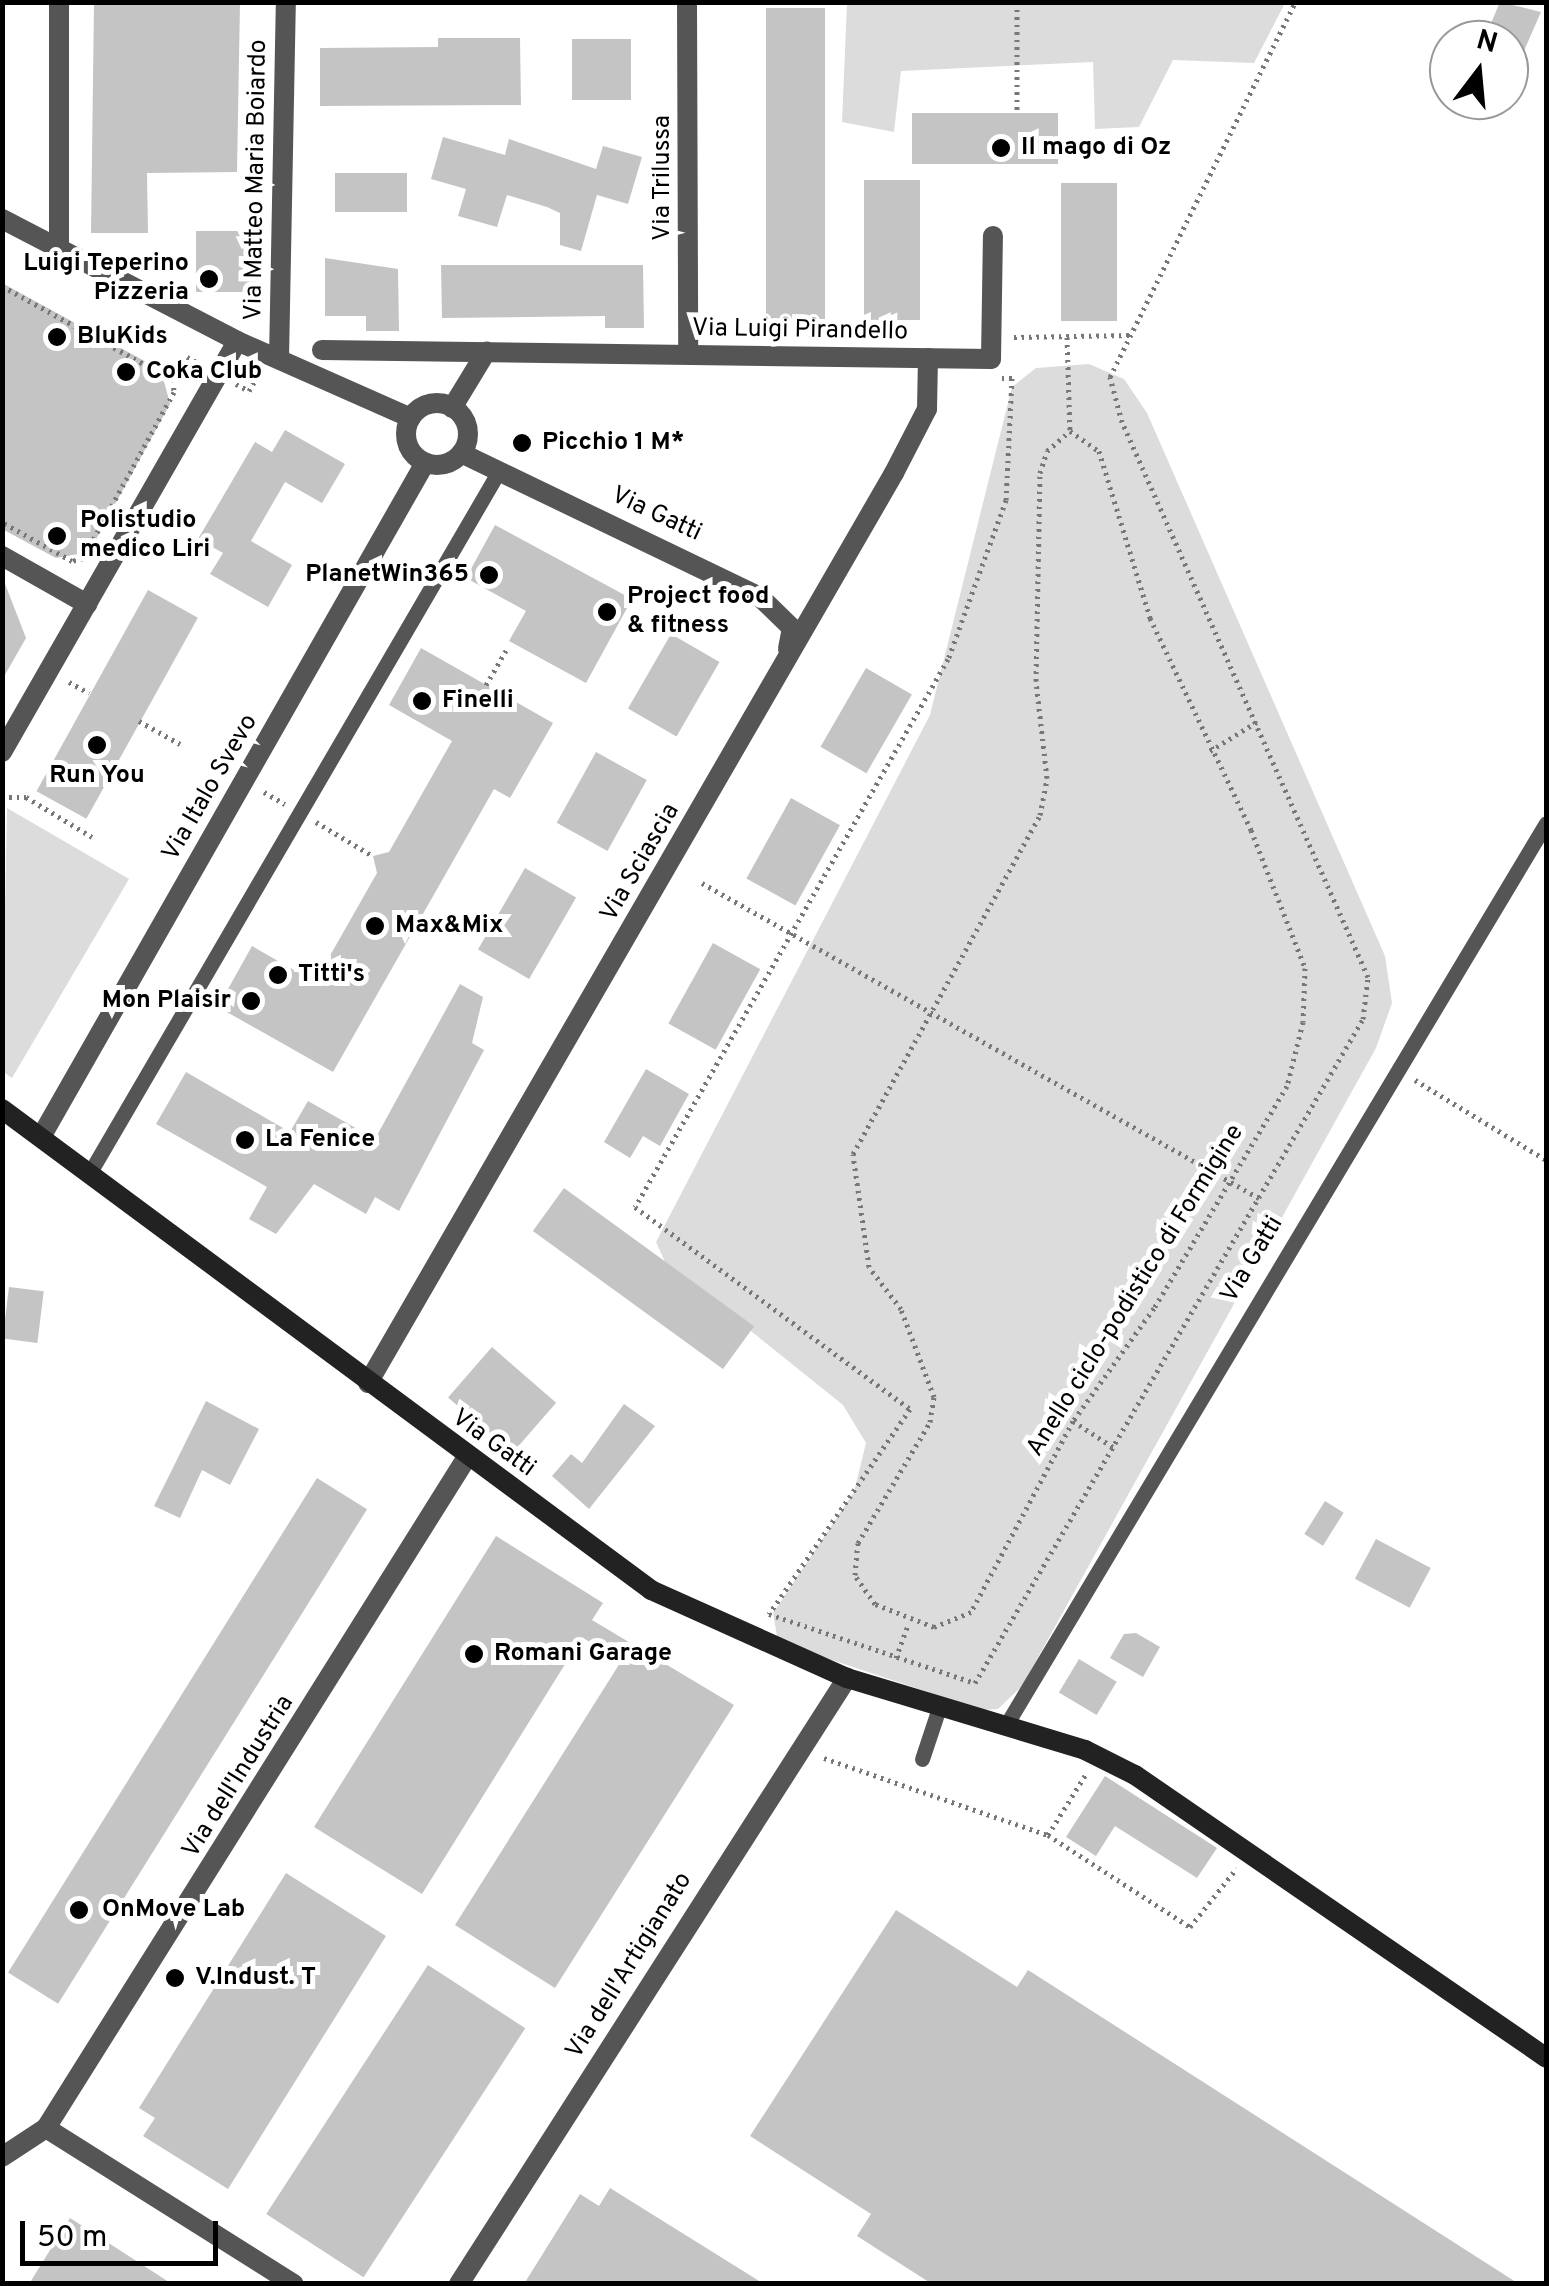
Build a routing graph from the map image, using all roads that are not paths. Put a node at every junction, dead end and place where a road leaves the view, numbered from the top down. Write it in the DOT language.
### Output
graph roads {
  1 [pos="59,2"];
  2 [pos="286,2"];
  3 [pos="688,2"];
  4 [pos="2,219"];
  5 [pos="992,236"];
  6 [pos="59,246"];
  7 [pos="237,341"];
  8 [pos="322,350"];
  9 [pos="486,352"];
  10 [pos="688,353"];
  11 [pos="928,358"];
  12 [pos="279,359"];
  13 [pos="452,408"];
  14 [pos="411,418"];
  15 [pos="461,453"];
  16 [pos="425,463"];
  17 [pos="500,471"];
  18 [pos="2,556"];
  19 [pos="87,604"];
  20 [pos="786,656"];
  21 [pos="5,741"];
  22 [pos="1546,823"];
  23 [pos="2,1108"];
  24 [pos="41,1137"];
  25 [pos="89,1174"];
  26 [pos="368,1383"];
  27 [pos="467,1457"];
  28 [pos="847,1678"];
  29 [pos="940,1705"];
  30 [pos="1006,1725"];
  31 [pos="922,1758"];
  32 [pos="1546,2058"];
  33 [pos="46,2128"];
  34 [pos="2,2157"];
  35 [pos="294,2284"];
  36 [pos="459,2284"];
  1 -- 6 [label="street"];
  2 -- 12 [label="street, Via Matteo Maria Boiardo"];
  3 -- 10 [label="street, Via Trilussa"];
  4 -- 6 [label="street"];
  5 -- 11 [label="street, Via Luigi Pirandello"];
  6 -- 7 [label="street"];
  7 -- 12 [label="street"];
  7 -- 19 [label="street"];
  8 -- 9 [label="street, Via Luigi Pirandello"];
  9 -- 10 [label="street, Via Luigi Pirandello"];
  9 -- 13 [label="street"];
  10 -- 11 [label="street, Via Luigi Pirandello"];
  11 -- 20 [label="street, Via Sciascia"];
  12 -- 14 [label="street"];
  13 -- 14 [label="street"];
  13 -- 15 [label="street"];
  14 -- 16 [label="street"];
  15 -- 16 [label="street"];
  15 -- 17 [label="street, Via Gatti"];
  16 -- 24 [label="street, Via Italo Svevo"];
  17 -- 20 [label="street, Via Gatti"];
  17 -- 25 [label="lane"];
  18 -- 19 [label="street"];
  19 -- 21 [label="street"];
  20 -- 26 [label="street, Via Sciascia"];
  22 -- 30 [label="lane, Via Gatti"];
  23 -- 24 [label="street, Via Gatti"];
  24 -- 25 [label="street, Via Gatti"];
  25 -- 26 [label="street, Via Gatti"];
  26 -- 27 [label="street, Via Gatti"];
  27 -- 28 [label="street, Via Gatti"];
  27 -- 33 [label="street, Via dell'Industria"];
  28 -- 29 [label="street, Via Gatti"];
  28 -- 36 [label="street, Via dell'Artigianato"];
  29 -- 30 [label="street, Via Gatti"];
  29 -- 31 [label="lane"];
  30 -- 32 [label="street, Via Gatti"];
  33 -- 34 [label="street, Via dell'Industria"];
  33 -- 35 [label="street"];
}
